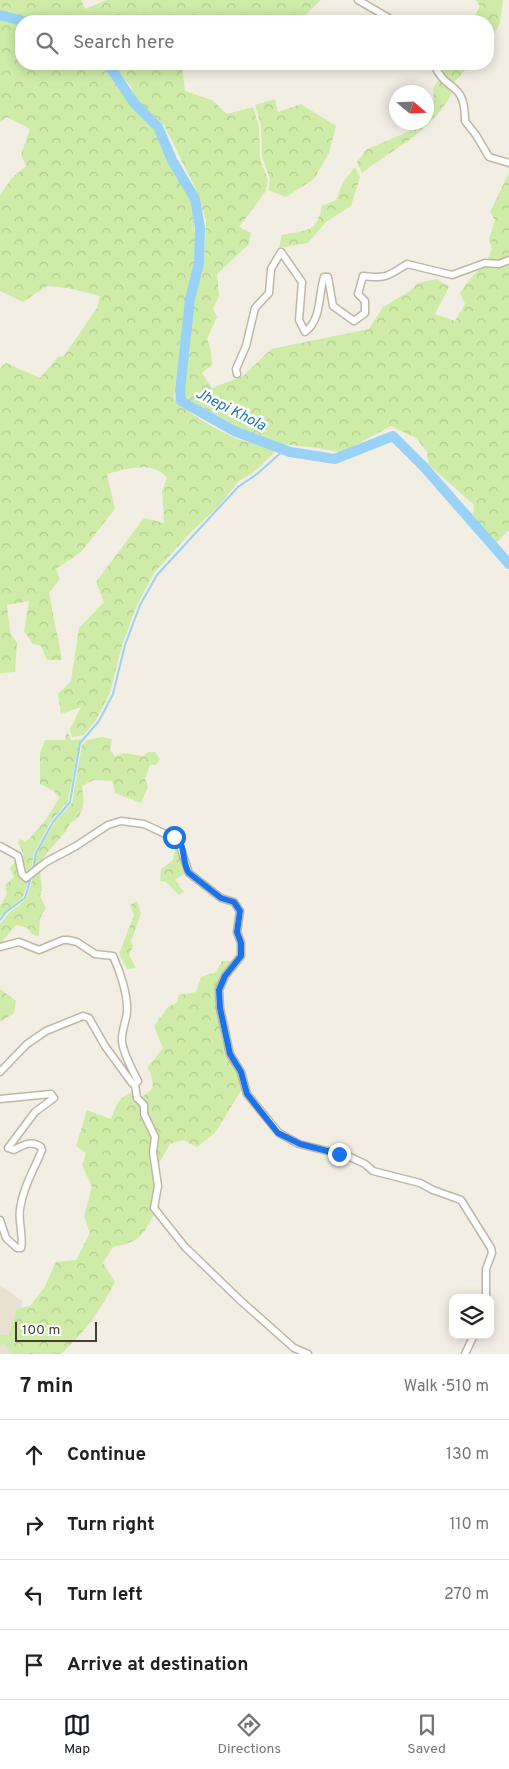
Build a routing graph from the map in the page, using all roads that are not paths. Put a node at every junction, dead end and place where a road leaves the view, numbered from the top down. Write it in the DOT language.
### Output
graph roads {
  1 [pos="358,0"];
  2 [pos="384,15"];
  3 [pos="436,70"];
  4 [pos="509,163"];
  5 [pos="509,260"];
  6 [pos="237,374"];
  7 [pos="0,846"];
  8 [pos="0,947"];
  9 [pos="0,1072"];
  10 [pos="135,1085"];
  11 [pos="0,1099"];
  12 [pos="0,1220"];
  13 [pos="486,1294"];
  14 [pos="472,1339"];
  15 [pos="308,1354"];
  16 [pos="466,1354"];
  1 -- 2 [label="street"];
  3 -- 4 [label="street"];
  5 -- 6 [label="street"];
  7 -- 13 [label="street"];
  8 -- 10 [label="street"];
  9 -- 10 [label="street"];
  10 -- 15 [label="street"];
  11 -- 12 [label="street"];
  14 -- 16 [label="street"];
}
